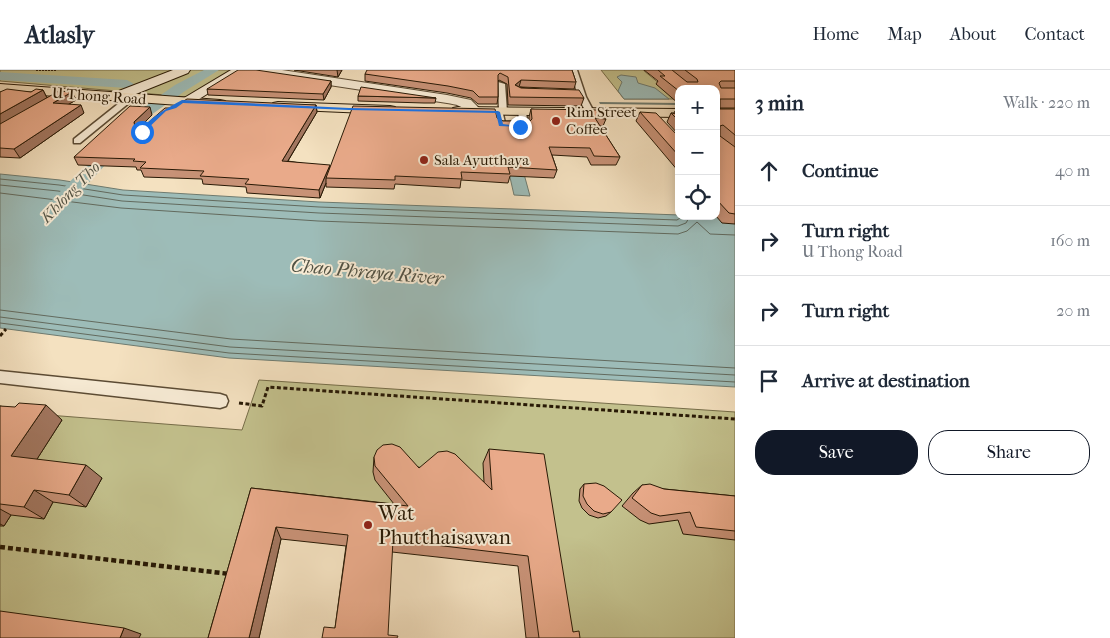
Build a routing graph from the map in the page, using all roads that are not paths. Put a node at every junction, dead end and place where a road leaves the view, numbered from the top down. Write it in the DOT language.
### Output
graph roads {
  1 [pos="184,70"];
  2 [pos="240,70"];
  3 [pos="257,70"];
  4 [pos="574,70"];
  5 [pos="501,84"];
  6 [pos="0,88"];
  7 [pos="15,89"];
  8 [pos="65,93"];
  9 [pos="573,93"];
  10 [pos="582,93"];
  11 [pos="0,96"];
  12 [pos="116,97"];
  13 [pos="137,98"];
  14 [pos="48,103"];
  15 [pos="179,103"];
  16 [pos="232,104"];
  17 [pos="261,106"];
  18 [pos="408,110"];
  19 [pos="427,111"];
  20 [pos="476,112"];
  21 [pos="500,112"];
  22 [pos="590,112"];
  23 [pos="650,112"];
  24 [pos="675,113"];
  25 [pos="662,125"];
  26 [pos="77,141"];
  27 [pos="0,377"];
  28 [pos="220,401"];
  1 -- 12 [label="street"];
  2 -- 15 [label="street"];
  3 -- 20 [label="street"];
  4 -- 10 [label="lane"];
  5 -- 21 [label="lane"];
  6 -- 7 [label="main road, U Thong Road"];
  7 -- 8 [label="main road, U Thong Road"];
  7 -- 11 [label="street"];
  8 -- 12 [label="main road, U Thong Road"];
  8 -- 14 [label="lane"];
  9 -- 10 [label="lane"];
  10 -- 22 [label="lane"];
  12 -- 13 [label="main road, U Thong Road"];
  13 -- 15 [label="main road, U Thong Road"];
  13 -- 26 [label="lane"];
  15 -- 16 [label="main road, U Thong Road"];
  17 -- 18 [label="main road"];
  19 -- 20 [label="main road"];
  20 -- 21 [label="main road"];
  21 -- 22 [label="main road"];
  22 -- 23 [label="main road"];
  23 -- 24 [label="main road"];
  23 -- 25 [label="lane"];
  27 -- 28 [label="lane"];
}
